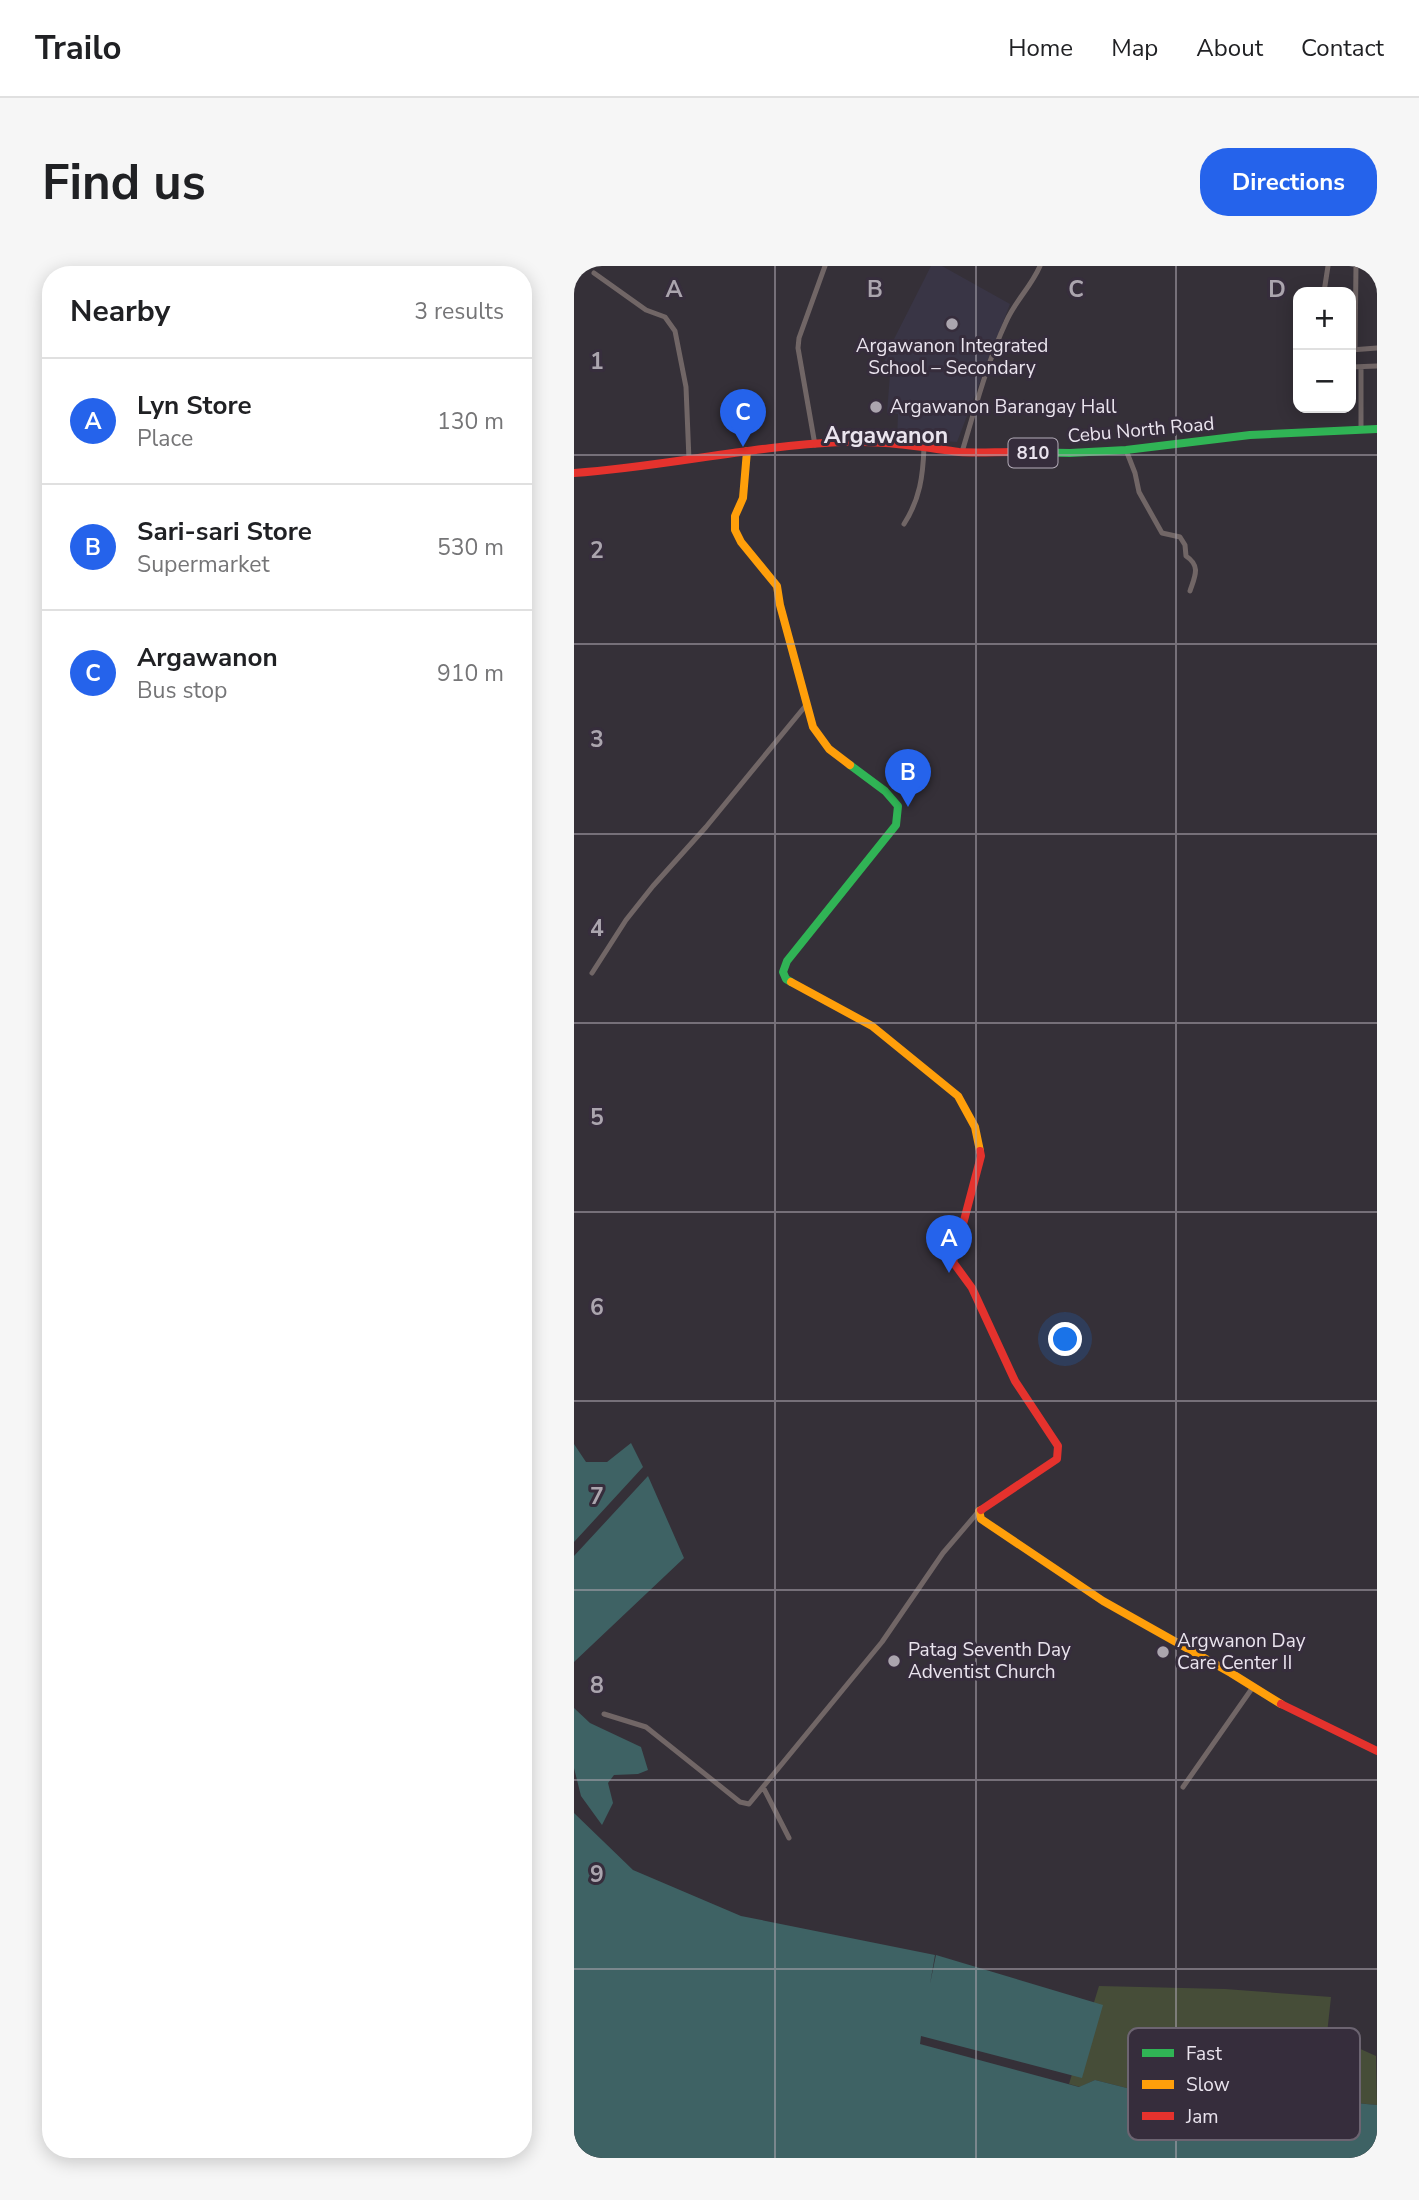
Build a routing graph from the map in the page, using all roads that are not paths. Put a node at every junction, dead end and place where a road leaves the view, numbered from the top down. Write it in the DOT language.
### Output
graph roads {
  1 [pos="825,266"];
  2 [pos="1040,266"];
  3 [pos="1328,266"];
  4 [pos="1356,266"];
  5 [pos="594,273"];
  6 [pos="1324,287"];
  7 [pos="1355,287"];
  8 [pos="1377,348"];
  9 [pos="1356,350"];
  10 [pos="1377,366"];
  11 [pos="1356,367"];
  12 [pos="1361,367"];
  13 [pos="1377,429"];
  14 [pos="1361,430"];
  15 [pos="815,445"];
  16 [pos="924,447"];
  17 [pos="1126,450"];
  18 [pos="747,451"];
  19 [pos="962,452"];
  20 [pos="689,460"];
  21 [pos="574,473"];
  22 [pos="905,524"];
  23 [pos="1190,591"];
  24 [pos="807,705"];
  25 [pos="592,974"];
  26 [pos="979,1511"];
  27 [pos="1253,1687"];
  28 [pos="604,1714"];
  29 [pos="1377,1751"];
  30 [pos="763,1787"];
  31 [pos="1183,1787"];
  32 [pos="789,1838"];
  1 -- 15 [label="street"];
  2 -- 19 [label="street"];
  3 -- 6 [label="street"];
  4 -- 7 [label="street"];
  5 -- 20 [label="street"];
  8 -- 9 [label="street"];
  10 -- 12 [label="street"];
  11 -- 12 [label="street"];
  12 -- 14 [label="street"];
  13 -- 14 [label="main road, Cebu North Road / 810"];
  14 -- 17 [label="main road, Cebu North Road / 810"];
  15 -- 16 [label="main road, Cebu North Road / 810"];
  15 -- 18 [label="main road, Cebu North Road / 810"];
  16 -- 19 [label="main road, Cebu North Road / 810"];
  16 -- 22 [label="street"];
  17 -- 19 [label="main road, Cebu North Road / 810"];
  17 -- 23 [label="street"];
  18 -- 20 [label="main road, Cebu North Road / 810"];
  18 -- 24 [label="main road"];
  20 -- 21 [label="main road, Cebu North Road / 810"];
  24 -- 25 [label="street"];
  24 -- 26 [label="main road"];
  26 -- 27 [label="main road"];
  26 -- 30 [label="street"];
  27 -- 29 [label="main road"];
  27 -- 31 [label="street"];
  28 -- 30 [label="street"];
  30 -- 32 [label="street"];
}
